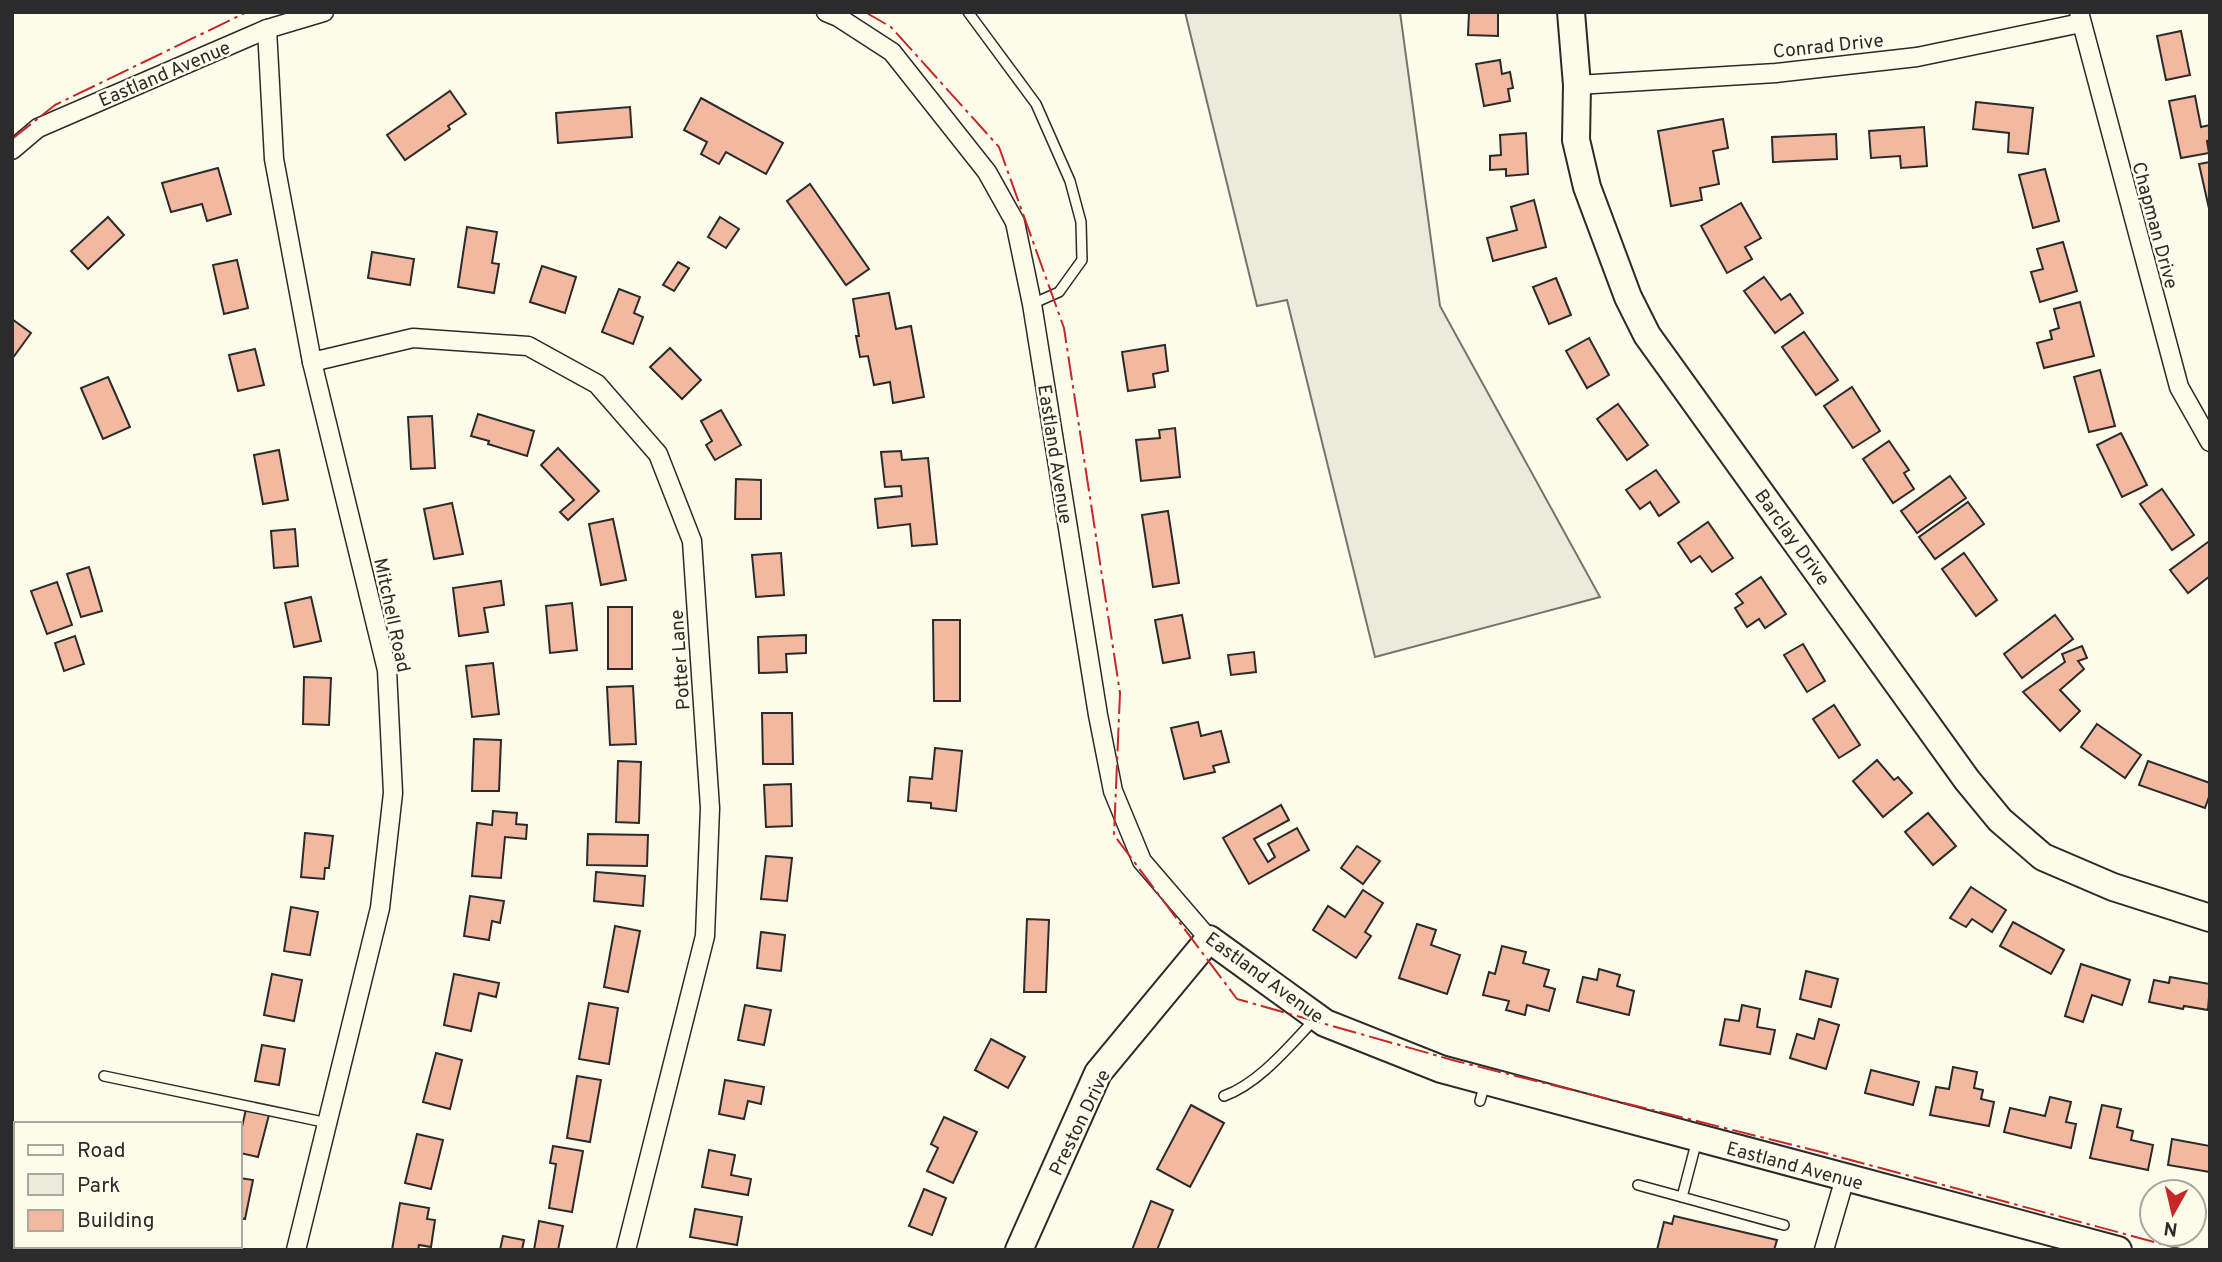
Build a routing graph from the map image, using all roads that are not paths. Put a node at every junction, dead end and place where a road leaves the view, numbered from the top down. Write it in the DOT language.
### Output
graph roads {
  1 [pos="324,12"];
  2 [pos="968,12"];
  3 [pos="1571,12"];
  4 [pos="835,14"];
  5 [pos="2080,18"];
  6 [pos="267,29"];
  7 [pos="1577,85"];
  8 [pos="12,150"];
  9 [pos="1032,304"];
  10 [pos="312,362"];
  11 [pos="2210,442"];
  12 [pos="2210,918"];
  13 [pos="1209,939"];
  14 [pos="1317,1017"];
  15 [pos="104,1076"];
  16 [pos="1224,1096"];
  17 [pos="328,1123"];
  18 [pos="1698,1138"];
  19 [pos="1845,1178"];
  20 [pos="1638,1185"];
  21 [pos="1682,1197"];
  22 [pos="1784,1225"];
  23 [pos="296,1250"];
  24 [pos="625,1250"];
  25 [pos="1019,1250"];
  26 [pos="1824,1250"];
  27 [pos="2118,1250"];
  1 -- 6 [label="street, Eastland Avenue"];
  2 -- 9 [label="lane"];
  3 -- 7 [label="street, Barclay Drive"];
  4 -- 9 [label="street, Eastland Avenue"];
  5 -- 7 [label="street, Conrad Drive"];
  5 -- 11 [label="street, Chapman Drive"];
  6 -- 8 [label="street, Eastland Avenue"];
  6 -- 10 [label="street, Mitchell Road"];
  7 -- 12 [label="street, Barclay Drive"];
  9 -- 13 [label="street, Eastland Avenue"];
  10 -- 17 [label="street, Mitchell Road"];
  10 -- 24 [label="street, Potter Lane"];
  13 -- 14 [label="street, Eastland Avenue"];
  13 -- 25 [label="street, Preston Drive"];
  14 -- 16 [label="lane"];
  14 -- 18 [label="street, Eastland Avenue"];
  15 -- 17 [label="lane"];
  17 -- 23 [label="street, Mitchell Road"];
  18 -- 19 [label="street, Eastland Avenue"];
  18 -- 21 [label="lane"];
  19 -- 26 [label="street"];
  19 -- 27 [label="street, Eastland Avenue"];
  20 -- 21 [label="lane"];
  21 -- 22 [label="lane"];
}
